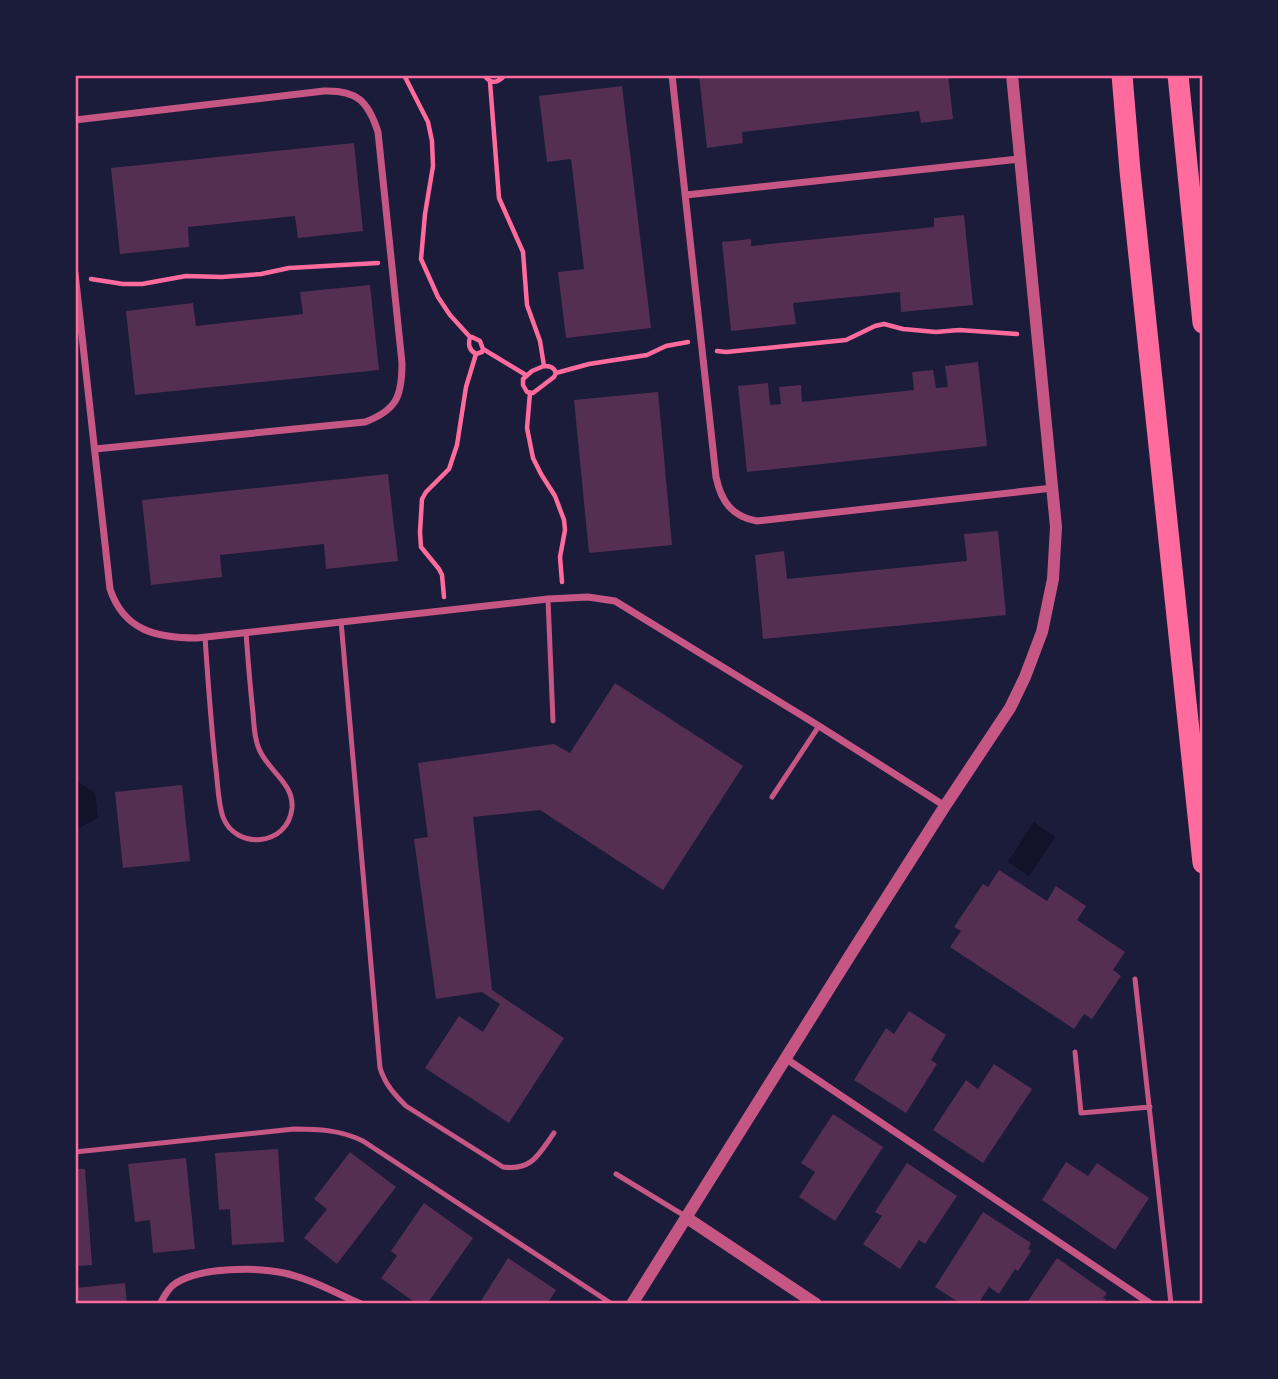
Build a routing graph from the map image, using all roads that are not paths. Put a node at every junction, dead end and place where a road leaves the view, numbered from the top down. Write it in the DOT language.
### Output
graph roads {
  1 [pos="672,75"];
  2 [pos="1012,75"];
  3 [pos="1122,75"];
  4 [pos="1178,75"];
  5 [pos="75,120"];
  6 [pos="1019,159"];
  7 [pos="686,195"];
  8 [pos="75,273"];
  9 [pos="1203,323"];
  10 [pos="95,449"];
  11 [pos="1054,488"];
  12 [pos="548,599"];
  13 [pos="341,621"];
  14 [pos="246,633"];
  15 [pos="205,637"];
  16 [pos="553,721"];
  17 [pos="820,726"];
  18 [pos="772,797"];
  19 [pos="945,806"];
  20 [pos="1203,863"];
  21 [pos="1135,979"];
  22 [pos="1074,1052"];
  23 [pos="785,1058"];
  24 [pos="1150,1107"];
  25 [pos="554,1133"];
  26 [pos="75,1152"];
  27 [pos="616,1174"];
  28 [pos="687,1218"];
  29 [pos="160,1304"];
  30 [pos="361,1304"];
  31 [pos="612,1304"];
  32 [pos="632,1304"];
  33 [pos="816,1304"];
  34 [pos="1151,1304"];
  35 [pos="1171,1304"];
  1 -- 7 [label="street"];
  2 -- 6 [label="street"];
  3 -- 20 [label="highway"];
  4 -- 9 [label="highway"];
  5 -- 10 [label="street"];
  6 -- 7 [label="street"];
  6 -- 11 [label="street"];
  7 -- 11 [label="street"];
  8 -- 10 [label="street"];
  10 -- 15 [label="street"];
  11 -- 19 [label="street"];
  12 -- 13 [label="street"];
  12 -- 16 [label="lane"];
  12 -- 17 [label="street"];
  13 -- 14 [label="street"];
  13 -- 25 [label="lane"];
  14 -- 15 [label="street"];
  14 -- 15 [label="lane"];
  17 -- 18 [label="lane"];
  17 -- 19 [label="street"];
  19 -- 23 [label="street"];
  21 -- 24 [label="lane"];
  22 -- 24 [label="lane"];
  23 -- 28 [label="street"];
  23 -- 34 [label="street"];
  24 -- 35 [label="lane"];
  26 -- 31 [label="lane"];
  27 -- 28 [label="lane"];
  28 -- 32 [label="street"];
  28 -- 33 [label="street"];
  29 -- 30 [label="street"];
}
